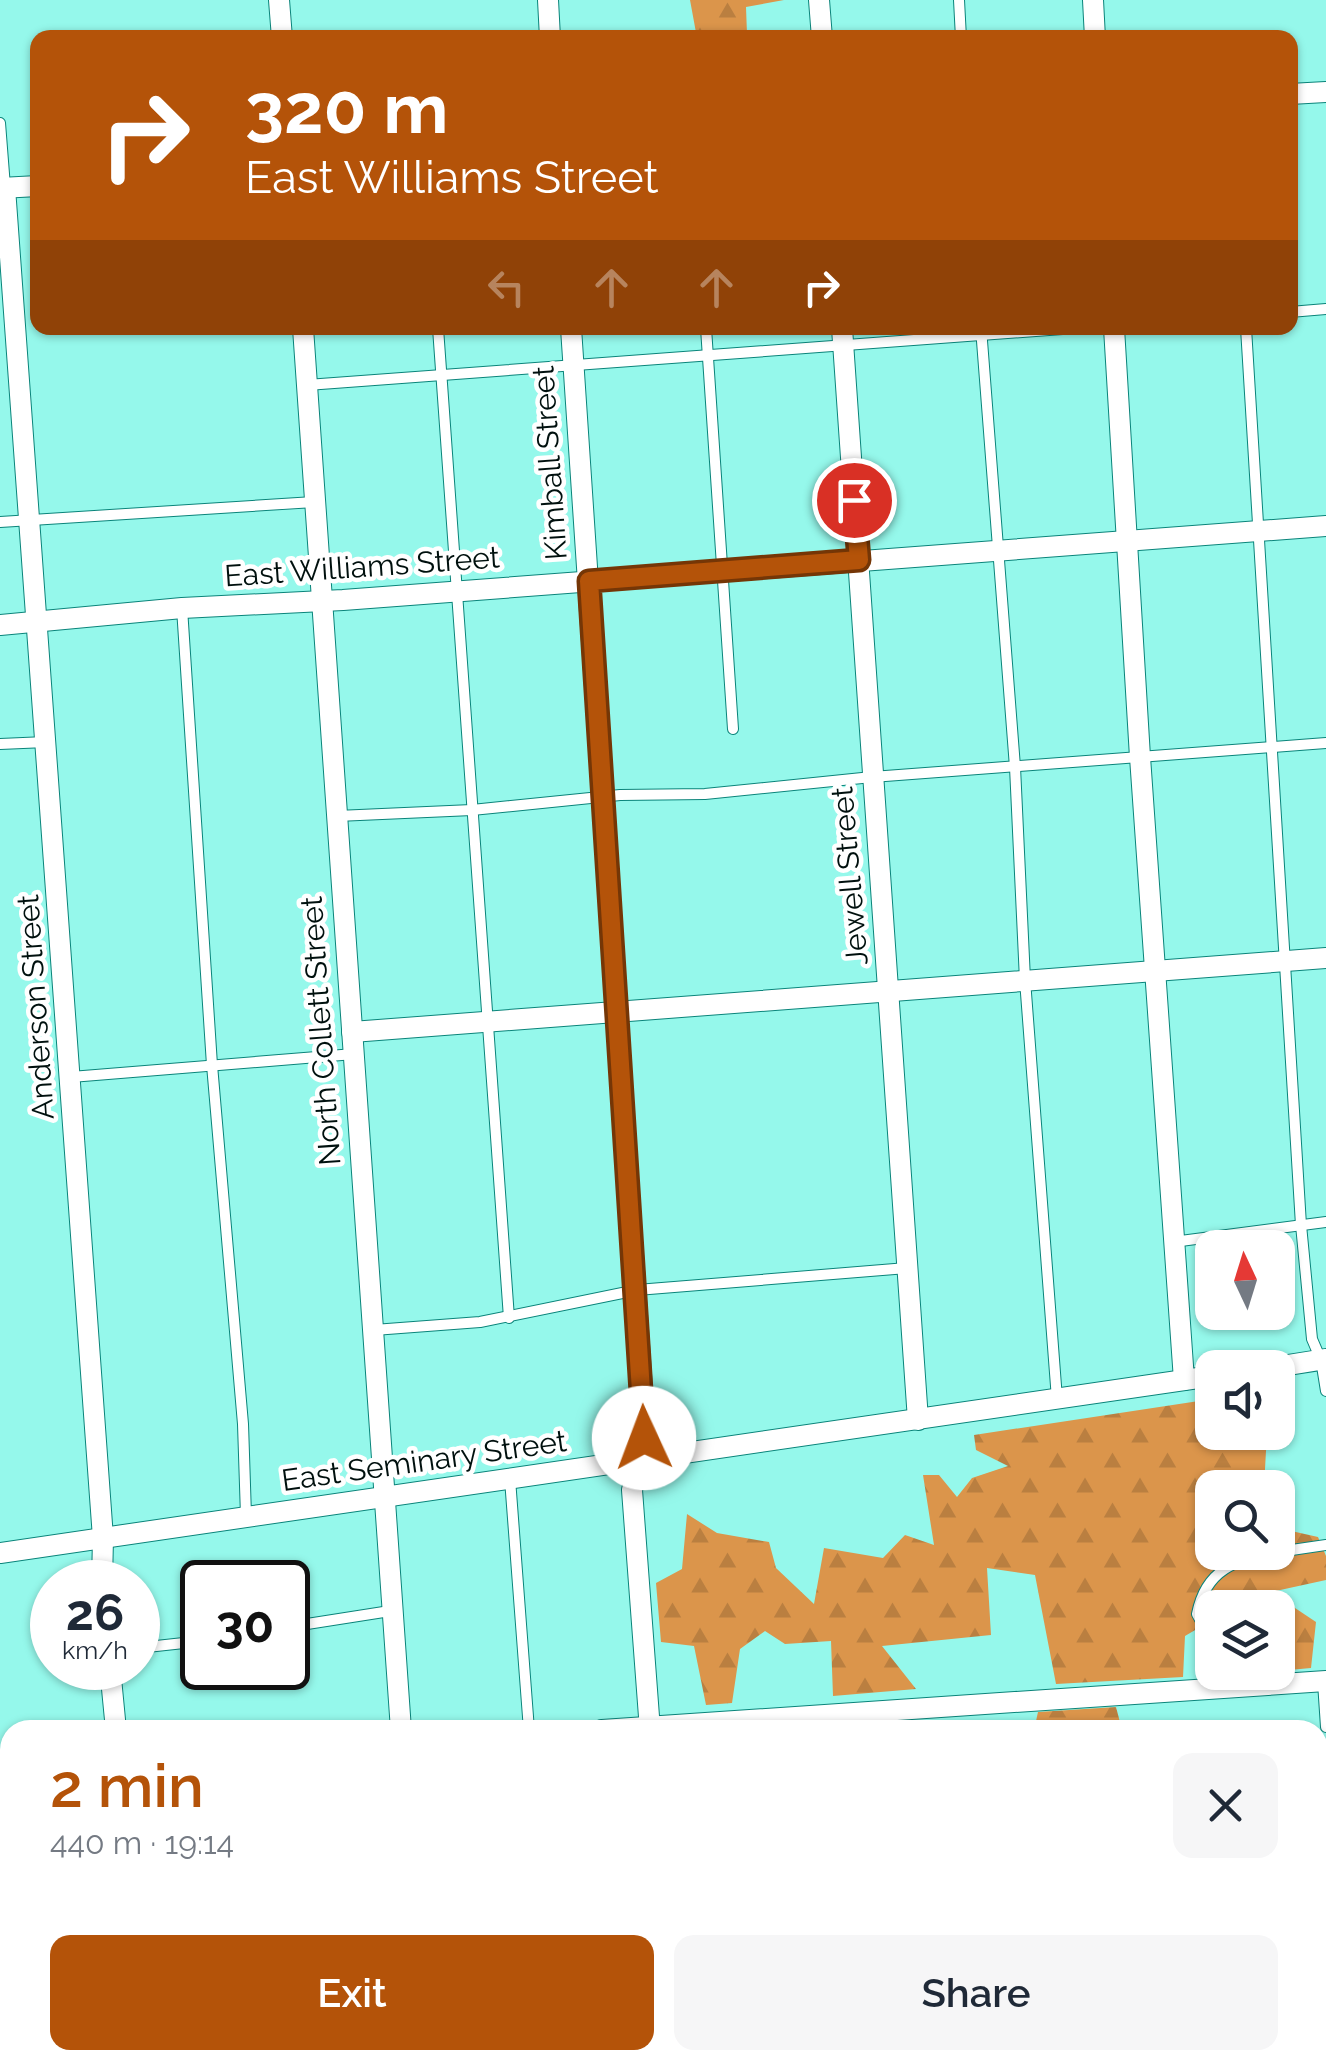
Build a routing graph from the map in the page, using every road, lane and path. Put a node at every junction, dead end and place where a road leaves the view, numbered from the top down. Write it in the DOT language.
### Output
graph roads {
  1 [pos="279,0"];
  2 [pos="548,0"];
  3 [pos="819,0"];
  4 [pos="958,0"];
  5 [pos="1093,0"];
  6 [pos="281,30"];
  7 [pos="550,30"];
  8 [pos="821,30"];
  9 [pos="960,30"];
  10 [pos="1095,30"];
  11 [pos="1326,92"];
  12 [pos="1298,94"];
  13 [pos="0,123"];
  14 [pos="30,186"];
  15 [pos="2,188"];
  16 [pos="1326,309"];
  17 [pos="1298,311"];
  18 [pos="303,335"];
  19 [pos="439,335"];
  20 [pos="572,335"];
  21 [pos="707,335"];
  22 [pos="871,335"];
  23 [pos="981,335"];
  24 [pos="1114,335"];
  25 [pos="1246,335"];
  26 [pos="843,336"];
  27 [pos="708,355"];
  28 [pos="574,367"];
  29 [pos="442,375"];
  30 [pos="307,385"];
  31 [pos="314,502"];
  32 [pos="31,518"];
  33 [pos="0,522"];
  34 [pos="1326,526"];
  35 [pos="1259,531"];
  36 [pos="1126,542"];
  37 [pos="996,551"];
  38 [pos="859,560"];
  39 [pos="723,571"];
  40 [pos="589,581"];
  41 [pos="458,591"];
  42 [pos="321,601"];
  43 [pos="182,608"];
  44 [pos="39,622"];
  45 [pos="0,625"];
  46 [pos="733,730"];
  47 [pos="48,742"];
  48 [pos="1326,743"];
  49 [pos="0,744"];
  50 [pos="1271,748"];
  51 [pos="1140,757"];
  52 [pos="1015,766"];
  53 [pos="872,778"];
  54 [pos="603,796"];
  55 [pos="472,810"];
  56 [pos="336,816"];
  57 [pos="1326,958"];
  58 [pos="1287,960"];
  59 [pos="1154,971"];
  60 [pos="1025,980"];
  61 [pos="890,990"];
  62 [pos="618,1012"];
  63 [pos="486,1022"];
  64 [pos="353,1043"];
  65 [pos="212,1065"];
  66 [pos="71,1077"];
  67 [pos="1326,1222"];
  68 [pos="1301,1225"];
  69 [pos="1173,1242"];
  70 [pos="908,1268"];
  71 [pos="636,1290"];
  72 [pos="509,1318"];
  73 [pos="372,1330"];
  74 [pos="1323,1359"];
  75 [pos="1295,1364"];
  76 [pos="1195,1378"];
  77 [pos="1184,1380"];
  78 [pos="1326,1391"];
  79 [pos="1058,1399"];
  80 [pos="918,1420"];
  81 [pos="639,1460"];
  82 [pos="510,1478"];
  83 [pos="383,1498"];
  84 [pos="246,1516"];
  85 [pos="103,1538"];
  86 [pos="1326,1545"];
  87 [pos="1295,1549"];
  88 [pos="0,1553"];
  89 [pos="102,1560"];
  90 [pos="1222,1570"];
  91 [pos="1206,1590"];
  92 [pos="390,1611"];
  93 [pos="310,1624"];
  94 [pos="1324,1681"];
  95 [pos="112,1690"];
  96 [pos="115,1720"];
  97 [pos="400,1720"];
  98 [pos="527,1720"];
  99 [pos="649,1720"];
  100 [pos="765,1720"];
  101 [pos="1326,1720"];
  1 -- 6 [label="street"];
  2 -- 7 [label="street"];
  3 -- 8 [label="street"];
  4 -- 9 [label="lane"];
  5 -- 10 [label="street"];
  11 -- 12 [label="street"];
  13 -- 15 [label="lane"];
  14 -- 15 [label="street"];
  15 -- 32 [label="street, Anderson Street"];
  16 -- 17 [label="lane"];
  18 -- 30 [label="street, North Collett Street"];
  19 -- 29 [label="lane"];
  20 -- 28 [label="street, Kimball Street"];
  21 -- 27 [label="lane"];
  22 -- 26 [label="lane"];
  23 -- 37 [label="lane"];
  24 -- 36 [label="street"];
  25 -- 35 [label="lane"];
  26 -- 27 [label="lane"];
  26 -- 38 [label="street, Jewell Street"];
  27 -- 28 [label="lane"];
  27 -- 39 [label="lane"];
  28 -- 29 [label="lane"];
  28 -- 40 [label="street, Kimball Street"];
  29 -- 30 [label="lane"];
  29 -- 41 [label="lane"];
  30 -- 31 [label="street, North Collett Street"];
  31 -- 32 [label="lane"];
  31 -- 42 [label="street, North Collett Street"];
  32 -- 33 [label="lane"];
  32 -- 44 [label="street, Anderson Street"];
  34 -- 35 [label="street, East Williams Street"];
  35 -- 36 [label="street, East Williams Street"];
  35 -- 50 [label="lane"];
  36 -- 37 [label="street, East Williams Street"];
  36 -- 51 [label="street"];
  37 -- 38 [label="street, East Williams Street"];
  37 -- 52 [label="lane"];
  38 -- 39 [label="street, East Williams Street"];
  38 -- 53 [label="street, Jewell Street"];
  39 -- 40 [label="street, East Williams Street"];
  39 -- 46 [label="lane"];
  40 -- 41 [label="street, East Williams Street"];
  40 -- 54 [label="street, Kimball Street"];
  41 -- 42 [label="street, East Williams Street"];
  41 -- 55 [label="lane"];
  42 -- 43 [label="street, East Williams Street"];
  42 -- 56 [label="street, North Collett Street"];
  43 -- 44 [label="street, East Williams Street"];
  43 -- 65 [label="lane"];
  44 -- 45 [label="street, East Williams Street"];
  44 -- 47 [label="street, Anderson Street"];
  47 -- 49 [label="lane"];
  47 -- 66 [label="street, Anderson Street"];
  48 -- 50 [label="lane"];
  50 -- 51 [label="lane"];
  50 -- 58 [label="lane"];
  51 -- 52 [label="lane"];
  51 -- 59 [label="street"];
  52 -- 53 [label="lane"];
  52 -- 60 [label="lane"];
  53 -- 54 [label="lane"];
  53 -- 61 [label="street, Jewell Street"];
  54 -- 55 [label="lane"];
  54 -- 62 [label="street, Kimball Street"];
  55 -- 56 [label="lane"];
  55 -- 63 [label="lane"];
  56 -- 64 [label="street, North Collett Street"];
  57 -- 58 [label="street"];
  58 -- 59 [label="street"];
  58 -- 68 [label="lane"];
  59 -- 60 [label="street"];
  59 -- 69 [label="street"];
  60 -- 61 [label="street"];
  60 -- 79 [label="lane"];
  61 -- 62 [label="street"];
  61 -- 70 [label="street, Jewell Street"];
  62 -- 63 [label="street"];
  62 -- 71 [label="street, Kimball Street"];
  63 -- 64 [label="street"];
  63 -- 72 [label="lane"];
  64 -- 65 [label="lane"];
  64 -- 73 [label="street, North Collett Street"];
  65 -- 66 [label="lane"];
  65 -- 84 [label="lane"];
  66 -- 85 [label="street, Anderson Street"];
  67 -- 68 [label="lane"];
  68 -- 69 [label="lane"];
  68 -- 74 [label="lane"];
  69 -- 77 [label="street"];
  70 -- 71 [label="lane"];
  70 -- 80 [label="street, Jewell Street"];
  71 -- 72 [label="lane"];
  71 -- 81 [label="street, Kimball Street"];
  72 -- 73 [label="lane"];
  73 -- 83 [label="street, North Collett Street"];
  74 -- 75 [label="street"];
  74 -- 78 [label="lane"];
  76 -- 77 [label="street, East Seminary Street"];
  77 -- 79 [label="street, East Seminary Street"];
  79 -- 80 [label="street, East Seminary Street"];
  80 -- 81 [label="street, East Seminary Street"];
  81 -- 82 [label="street, East Seminary Street"];
  81 -- 99 [label="street, Kimball Street"];
  82 -- 83 [label="street, East Seminary Street"];
  82 -- 98 [label="lane"];
  83 -- 84 [label="street, East Seminary Street"];
  83 -- 92 [label="street, North Collett Street"];
  84 -- 85 [label="street, East Seminary Street"];
  85 -- 88 [label="street, East Seminary Street"];
  85 -- 89 [label="street, Anderson Street"];
  86 -- 87 [label="lane"];
  90 -- 91 [label="lane"];
  92 -- 93 [label="lane"];
  92 -- 97 [label="street, North Collett Street"];
  94 -- 100 [label="street"];
  94 -- 101 [label="lane"];
  95 -- 96 [label="street"];
}
